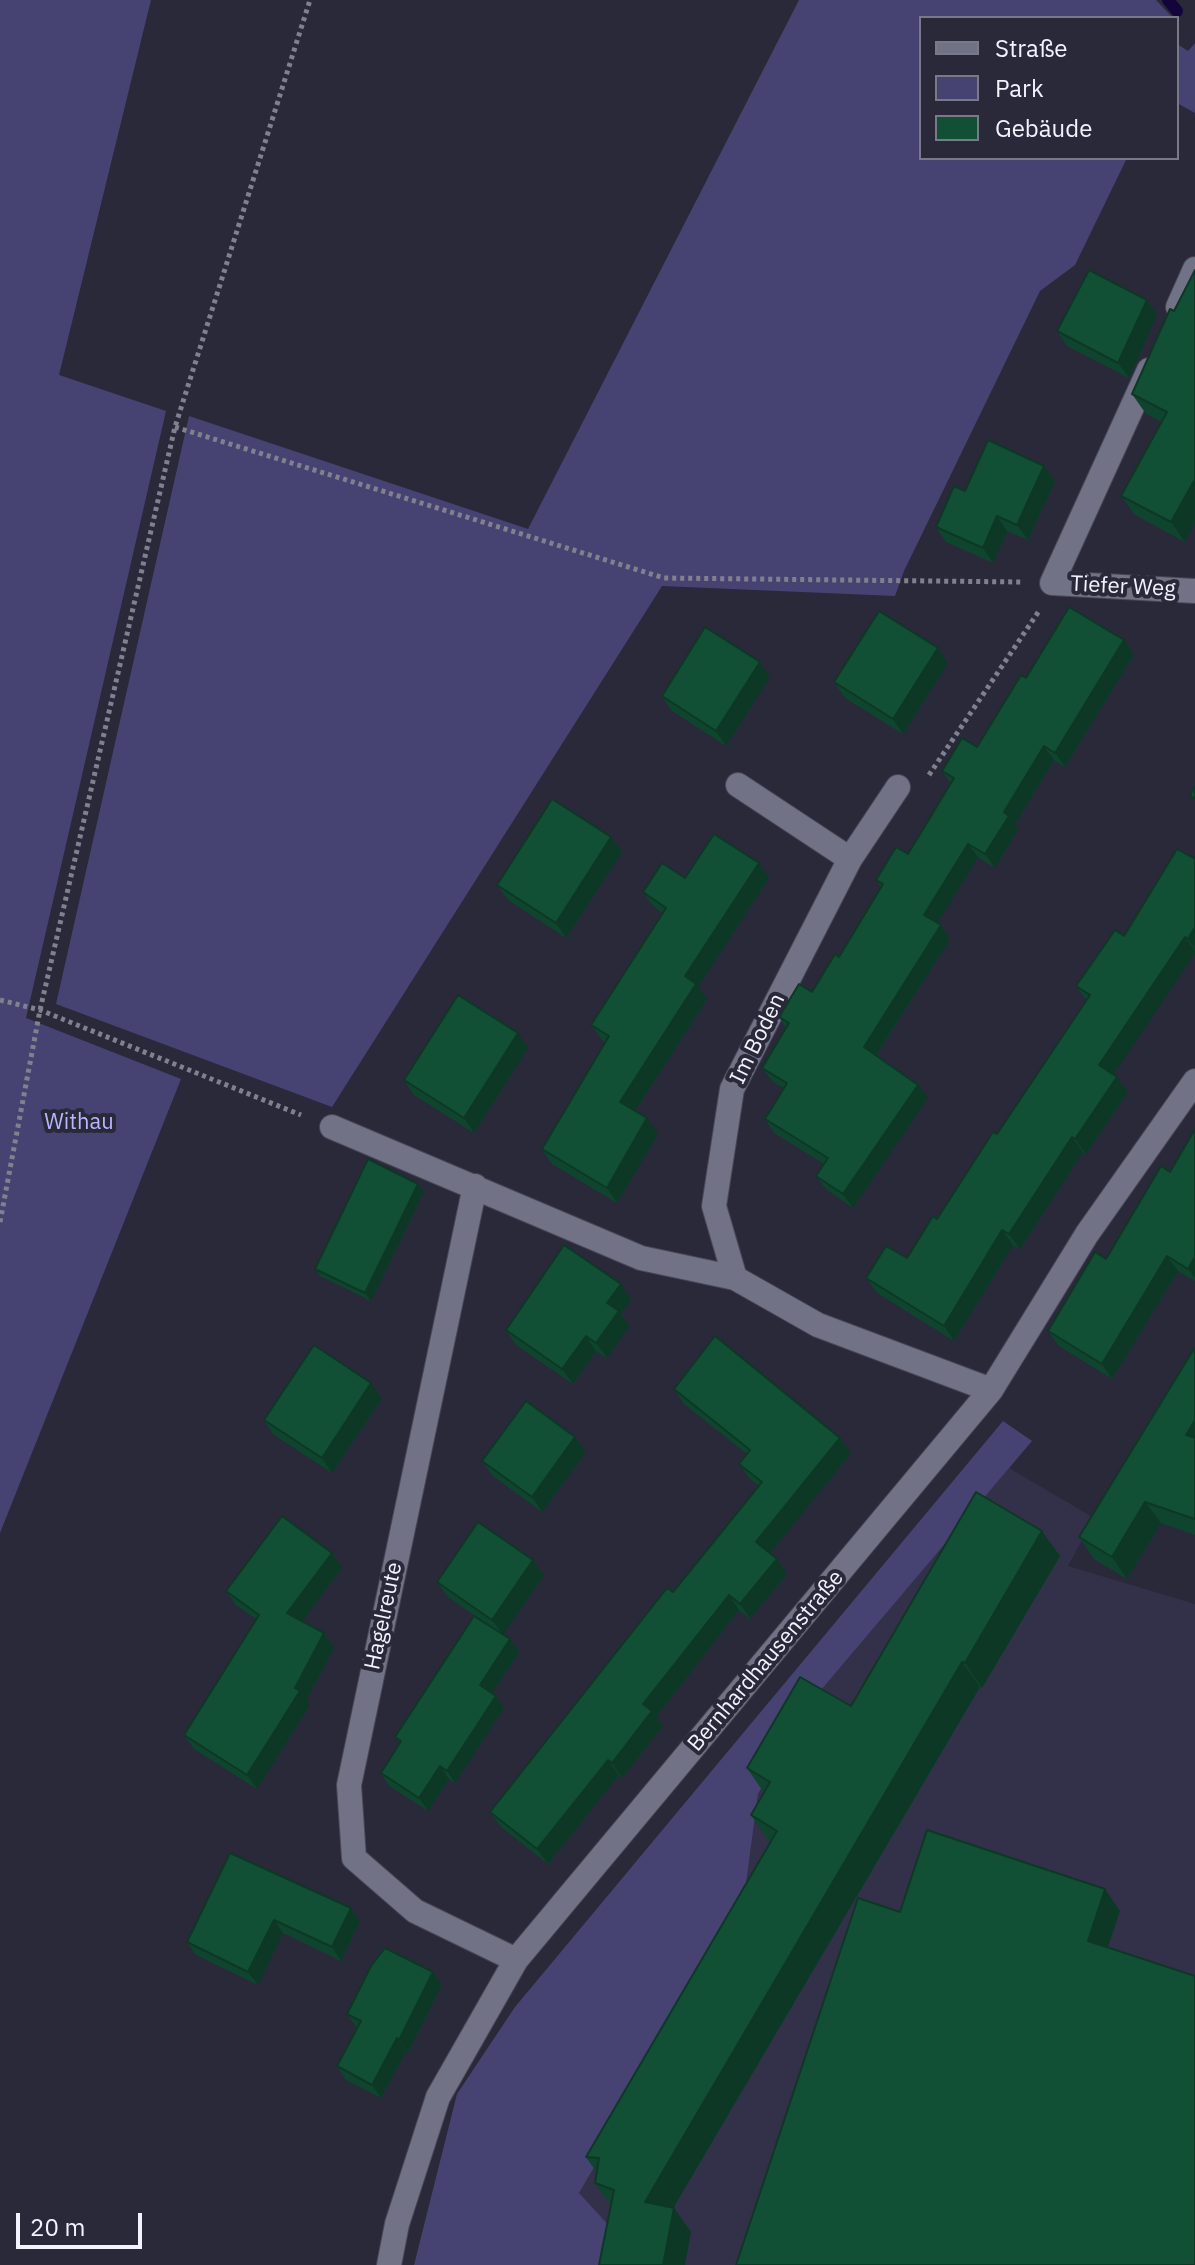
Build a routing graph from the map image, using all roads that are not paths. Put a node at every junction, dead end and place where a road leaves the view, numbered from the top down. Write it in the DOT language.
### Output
graph roads {
  1 [pos="1195,269"];
  2 [pos="1169,326"];
  3 [pos="1156,354"];
  4 [pos="1195,591"];
  5 [pos="738,785"];
  6 [pos="898,787"];
  7 [pos="850,859"];
  8 [pos="1195,1081"];
  9 [pos="332,1127"];
  10 [pos="475,1186"];
  11 [pos="735,1278"];
  12 [pos="991,1390"];
  13 [pos="516,1960"];
  14 [pos="389,2265"];
  1 -- 2 [label="street"];
  3 -- 4 [label="street, Tiefer Weg"];
  5 -- 7 [label="street"];
  6 -- 7 [label="street, Im Boden"];
  7 -- 11 [label="street, Im Boden"];
  8 -- 12 [label="street, Bernhardhausenstraße"];
  9 -- 10 [label="street"];
  10 -- 11 [label="street"];
  10 -- 13 [label="street, Hagelreute"];
  11 -- 12 [label="street"];
  12 -- 13 [label="street, Bernhardhausenstraße"];
  13 -- 14 [label="street, Bernhardhausenstraße"];
}
